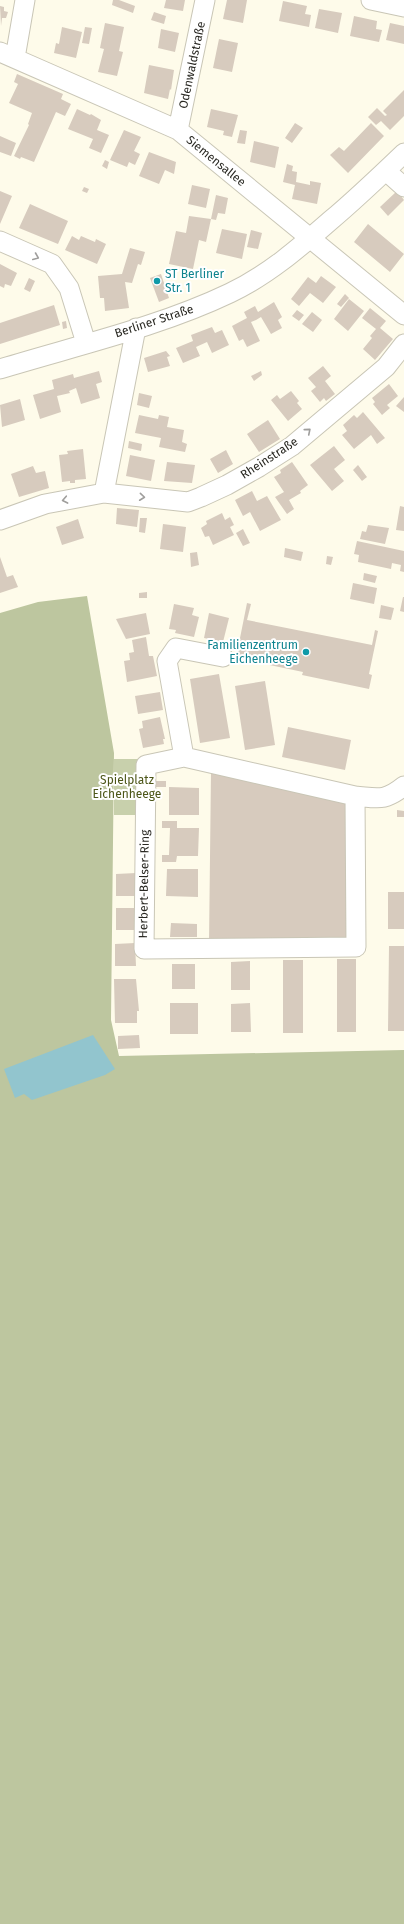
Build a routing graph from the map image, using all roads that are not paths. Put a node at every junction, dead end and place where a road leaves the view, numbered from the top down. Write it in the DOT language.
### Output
graph roads {
  1 [pos="25,0"];
  2 [pos="205,0"];
  3 [pos="371,0"];
  4 [pos="404,7"];
  5 [pos="7,55"];
  6 [pos="178,130"];
  7 [pos="404,153"];
  8 [pos="386,171"];
  9 [pos="404,187"];
  10 [pos="311,237"];
  11 [pos="0,241"];
  12 [pos="404,315"];
  13 [pos="136,328"];
  14 [pos="86,343"];
  15 [pos="404,344"];
  16 [pos="0,369"];
  17 [pos="104,493"];
  18 [pos="0,520"];
  19 [pos="223,657"];
  20 [pos="184,757"];
  21 [pos="404,786"];
  22 [pos="354,796"];
  1 -- 5 [label="street"];
  2 -- 6 [label="street, Odenwaldstraße"];
  3 -- 4 [label="street"];
  5 -- 6 [label="street, Siemensallee"];
  6 -- 10 [label="street, Siemensallee"];
  7 -- 8 [label="street, Berliner Straße"];
  8 -- 9 [label="street"];
  8 -- 10 [label="street, Berliner Straße"];
  10 -- 12 [label="street, Siemensallee"];
  10 -- 13 [label="street, Berliner Straße"];
  11 -- 14 [label="street, one-way"];
  13 -- 14 [label="street, Berliner Straße"];
  13 -- 17 [label="street"];
  14 -- 16 [label="street, Berliner Straße"];
  17 -- 15 [label="street, Rheinstraße, one-way"];
  17 -- 18 [label="street, Rheinstraße, one-way"];
  19 -- 20 [label="street"];
  20 -- 22 [label="street, Herbert-Belser-Ring"];
  20 -- 22 [label="street, Herbert-Belser-Ring"];
  21 -- 22 [label="street, Herbert-Belser-Ring"];
}
